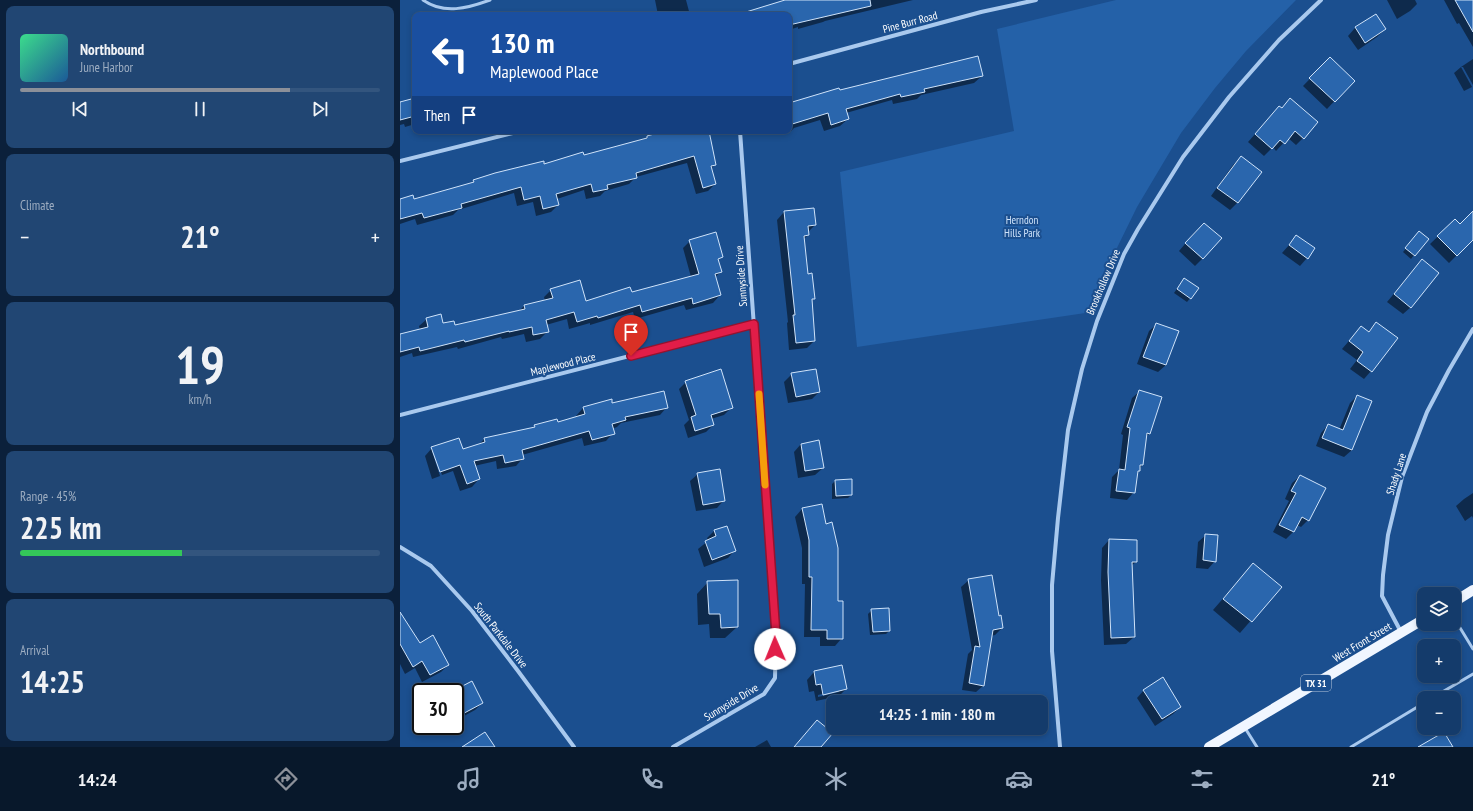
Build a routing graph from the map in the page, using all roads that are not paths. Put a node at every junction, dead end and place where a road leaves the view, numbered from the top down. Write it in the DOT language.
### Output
graph roads {
  1 [pos="423,0"];
  2 [pos="490,0"];
  3 [pos="1036,0"];
  4 [pos="1321,0"];
  5 [pos="792,63"];
  6 [pos="508,134"];
  7 [pos="740,134"];
  8 [pos="400,161"];
  9 [pos="754,324"];
  10 [pos="1473,329"];
  11 [pos="400,415"];
  12 [pos="400,547"];
  13 [pos="1473,590"];
  14 [pos="1461,598"];
  15 [pos="1417,623"];
  16 [pos="1461,629"];
  17 [pos="1401,633"];
  18 [pos="1473,649"];
  19 [pos="1473,674"];
  20 [pos="1444,691"];
  21 [pos="1417,707"];
  22 [pos="1244,726"];
  23 [pos="574,747"];
  24 [pos="673,747"];
  25 [pos="1060,747"];
  26 [pos="1209,747"];
  27 [pos="1257,747"];
  28 [pos="1351,747"];
  1 -- 2 [label="lane"];
  3 -- 5 [label="street, Pine Burr Road"];
  4 -- 25 [label="street, Brookhollow Drive"];
  6 -- 8 [label="street"];
  7 -- 9 [label="street, Sunnyside Drive"];
  9 -- 11 [label="street, Maplewood Place"];
  9 -- 24 [label="street, Sunnyside Drive"];
  10 -- 17 [label="street, Shady Lane"];
  12 -- 23 [label="street, South Parkdale Drive"];
  13 -- 14 [label="main road"];
  15 -- 17 [label="main road, West Front Street / TX 31"];
  16 -- 18 [label="lane"];
  17 -- 22 [label="main road, West Front Street / TX 31"];
  19 -- 20 [label="lane"];
  21 -- 28 [label="lane"];
  22 -- 26 [label="main road, West Front Street / TX 31"];
  22 -- 27 [label="lane"];
}
